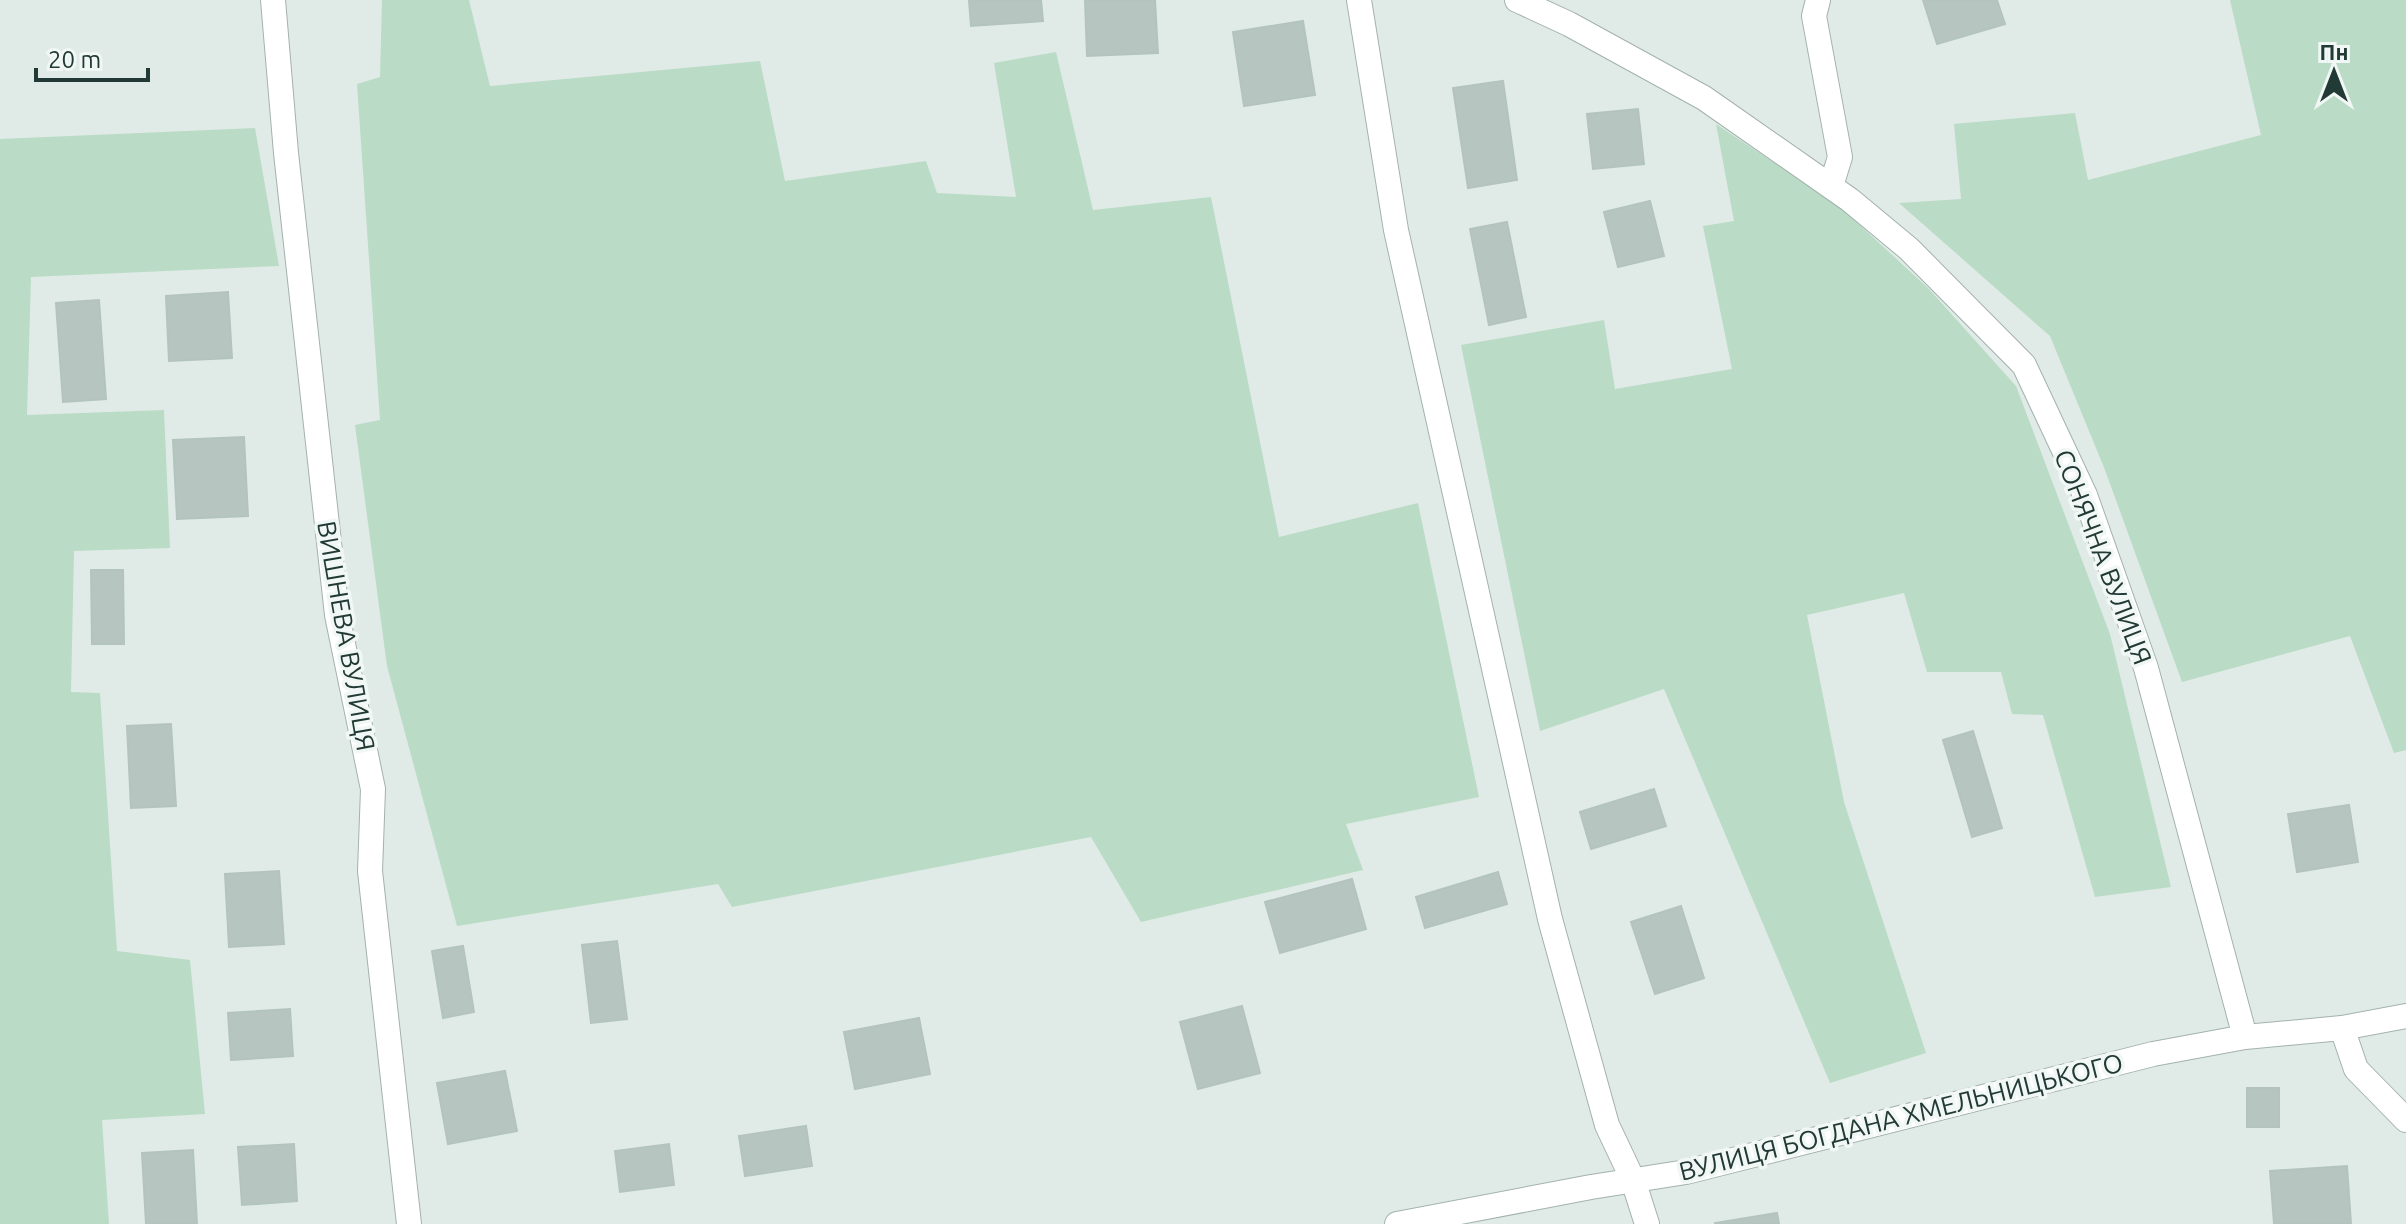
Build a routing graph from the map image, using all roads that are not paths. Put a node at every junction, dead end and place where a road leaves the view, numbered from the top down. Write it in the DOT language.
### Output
graph roads {
  1 [pos="273,0"];
  2 [pos="1359,0"];
  3 [pos="1517,0"];
  4 [pos="1818,0"];
  5 [pos="1831,186"];
  6 [pos="2406,1016"];
  7 [pos="2342,1028"];
  8 [pos="2245,1037"];
  9 [pos="2406,1120"];
  10 [pos="1633,1180"];
  11 [pos="409,1224"];
  12 [pos="1397,1224"];
  13 [pos="1647,1224"];
  1 -- 11 [label="street, ВИШНЕВА ВУЛИЦЯ"];
  2 -- 10 [label="street"];
  3 -- 5 [label="street, СОНЯЧНА ВУЛИЦЯ"];
  4 -- 5 [label="street"];
  5 -- 8 [label="street, СОНЯЧНА ВУЛИЦЯ"];
  6 -- 7 [label="street, ВУЛИЦЯ БОГДАНА ХМЕЛЬНИЦЬКОГО"];
  7 -- 8 [label="street, ВУЛИЦЯ БОГДАНА ХМЕЛЬНИЦЬКОГО"];
  7 -- 9 [label="street"];
  8 -- 10 [label="street, ВУЛИЦЯ БОГДАНА ХМЕЛЬНИЦЬКОГО"];
  10 -- 12 [label="street, ВУЛИЦЯ БОГДАНА ХМЕЛЬНИЦЬКОГО"];
  10 -- 13 [label="street"];
}
